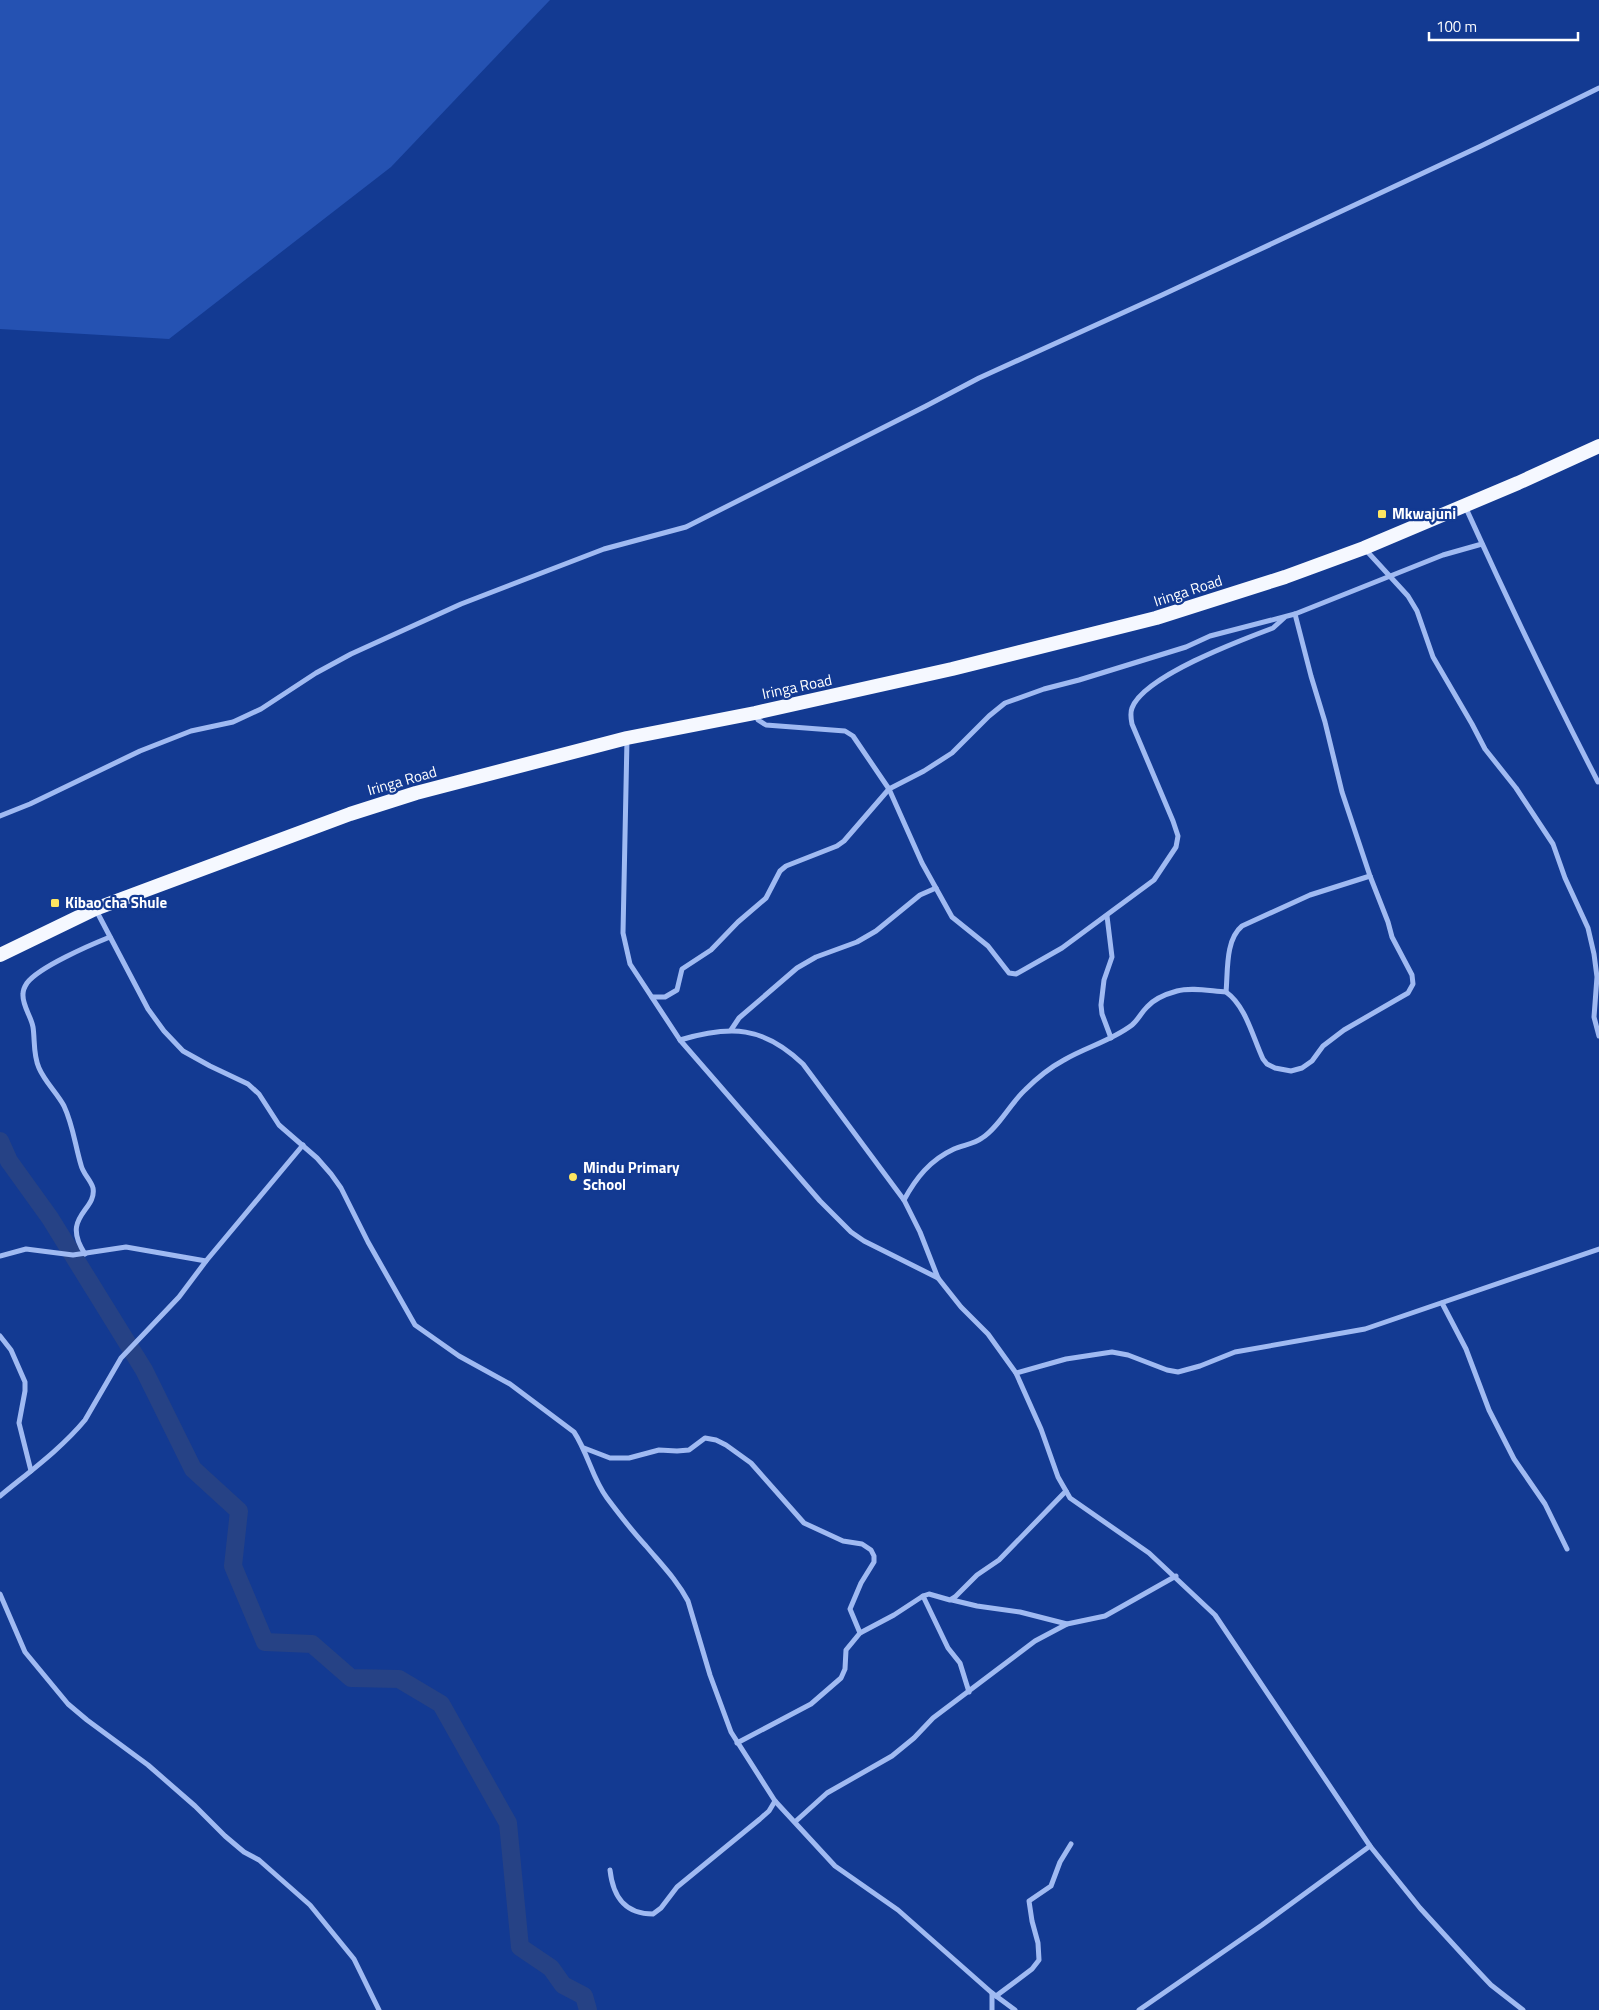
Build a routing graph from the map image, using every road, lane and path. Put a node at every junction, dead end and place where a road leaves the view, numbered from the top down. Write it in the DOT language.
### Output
graph roads {
  1 [pos="1599,88"];
  2 [pos="1599,446"];
  3 [pos="1465,506"];
  4 [pos="1482,544"];
  5 [pos="1364,548"];
  6 [pos="1389,577"];
  7 [pos="1295,614"];
  8 [pos="1284,617"];
  9 [pos="755,713"];
  10 [pos="627,738"];
  11 [pos="1598,782"];
  12 [pos="889,789"];
  13 [pos="0,816"];
  14 [pos="1370,876"];
  15 [pos="936,888"];
  16 [pos="95,909"];
  17 [pos="1106,916"];
  18 [pos="110,937"];
  19 [pos="0,955"];
  20 [pos="1226,992"];
  21 [pos="652,997"];
  22 [pos="731,1030"];
  23 [pos="1599,1036"];
  24 [pos="1111,1038"];
  25 [pos="680,1040"];
  26 [pos="303,1145"];
  27 [pos="904,1200"];
  28 [pos="1599,1249"];
  29 [pos="85,1254"];
  30 [pos="0,1256"];
  31 [pos="206,1261"];
  32 [pos="938,1278"];
  33 [pos="1442,1303"];
  34 [pos="0,1336"];
  35 [pos="1016,1373"];
  36 [pos="584,1448"];
  37 [pos="31,1471"];
  38 [pos="1066,1491"];
  39 [pos="0,1496"];
  40 [pos="1567,1549"];
  41 [pos="1176,1576"];
  42 [pos="0,1594"];
  43 [pos="923,1596"];
  44 [pos="952,1600"];
  45 [pos="1067,1624"];
  46 [pos="860,1633"];
  47 [pos="969,1692"];
  48 [pos="737,1743"];
  49 [pos="776,1801"];
  50 [pos="796,1821"];
  51 [pos="1071,1844"];
  52 [pos="1370,1846"];
  53 [pos="610,1870"];
  54 [pos="994,1994"];
  55 [pos="380,2010"];
  56 [pos="992,2010"];
  57 [pos="1015,2010"];
  58 [pos="1139,2010"];
  59 [pos="1523,2010"];
  1 -- 13 [label="street"];
  2 -- 3 [label="highway, Iringa Road"];
  3 -- 4 [label="street"];
  3 -- 5 [label="highway, Iringa Road"];
  4 -- 6 [label="street"];
  4 -- 11 [label="street"];
  5 -- 6 [label="street"];
  5 -- 9 [label="highway, Iringa Road"];
  6 -- 7 [label="street"];
  6 -- 23 [label="street"];
  7 -- 8 [label="street"];
  7 -- 14 [label="street"];
  8 -- 12 [label="street"];
  8 -- 17 [label="street"];
  9 -- 10 [label="highway, Iringa Road"];
  9 -- 12 [label="street"];
  10 -- 16 [label="highway, Iringa Road"];
  10 -- 21 [label="street"];
  12 -- 15 [label="street"];
  12 -- 21 [label="street"];
  14 -- 20 [label="street"];
  14 -- 20 [label="street"];
  15 -- 17 [label="street"];
  15 -- 22 [label="street"];
  16 -- 18 [label="street"];
  16 -- 19 [label="highway, Iringa Road"];
  17 -- 24 [label="street"];
  18 -- 26 [label="street"];
  18 -- 29 [label="street"];
  20 -- 24 [label="street"];
  21 -- 25 [label="street"];
  22 -- 25 [label="street"];
  22 -- 27 [label="street"];
  24 -- 27 [label="street"];
  25 -- 32 [label="street"];
  26 -- 31 [label="street"];
  26 -- 36 [label="street"];
  27 -- 32 [label="street"];
  28 -- 33 [label="street"];
  29 -- 30 [label="street"];
  29 -- 31 [label="street"];
  31 -- 37 [label="street"];
  32 -- 35 [label="street"];
  33 -- 35 [label="street"];
  33 -- 40 [label="street"];
  34 -- 37 [label="street"];
  35 -- 38 [label="street"];
  36 -- 46 [label="street"];
  36 -- 48 [label="street"];
  37 -- 39 [label="street"];
  38 -- 41 [label="street"];
  38 -- 44 [label="street"];
  41 -- 45 [label="street"];
  41 -- 52 [label="street"];
  42 -- 55 [label="street"];
  43 -- 44 [label="street"];
  43 -- 46 [label="street"];
  43 -- 47 [label="street"];
  44 -- 45 [label="street"];
  45 -- 47 [label="street"];
  46 -- 48 [label="street"];
  47 -- 50 [label="street"];
  48 -- 49 [label="street"];
  49 -- 50 [label="street"];
  49 -- 53 [label="street"];
  50 -- 54 [label="street"];
  51 -- 54 [label="street"];
  52 -- 58 [label="street"];
  52 -- 59 [label="street"];
  54 -- 56 [label="street"];
  54 -- 57 [label="street"];
}
